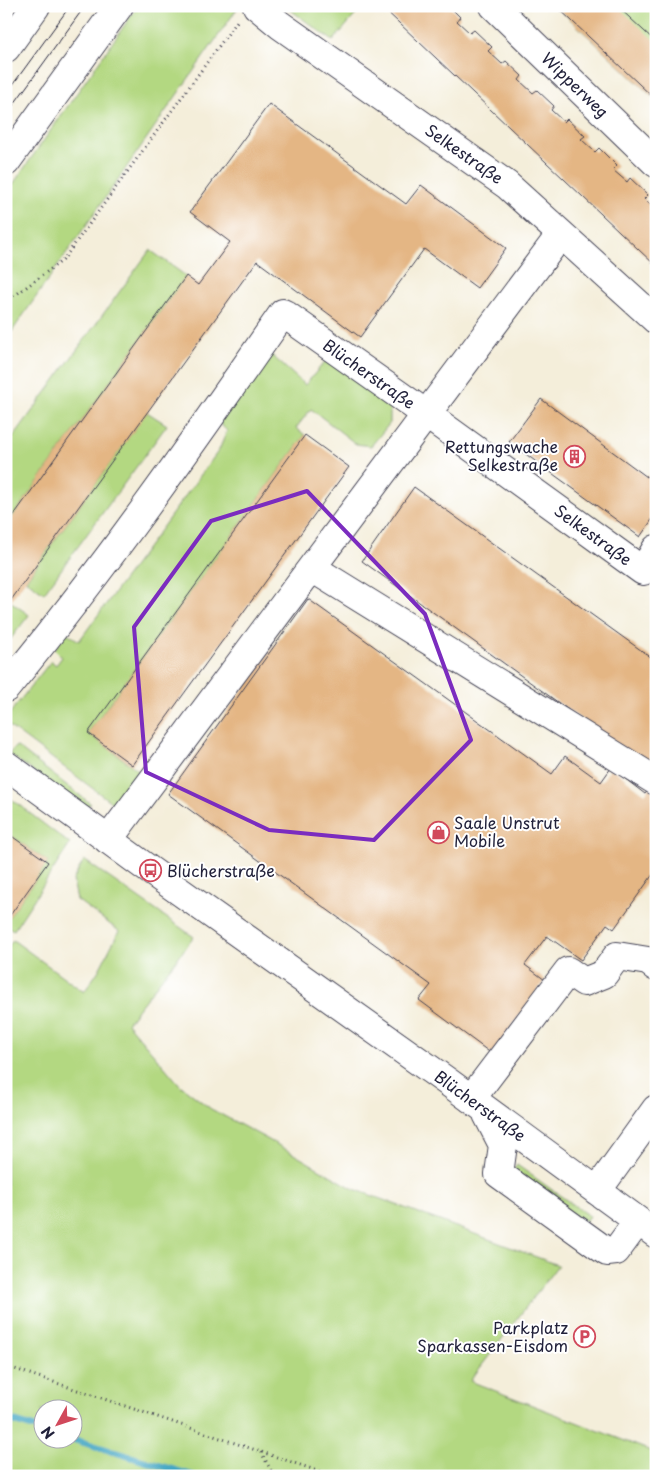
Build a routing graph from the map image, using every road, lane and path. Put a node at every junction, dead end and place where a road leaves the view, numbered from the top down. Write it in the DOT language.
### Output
graph roads {
  1 [pos="36,6"];
  2 [pos="119,6"];
  3 [pos="494,6"];
  4 [pos="248,12"];
  5 [pos="6,48"];
  6 [pos="6,162"];
  7 [pos="656,163"];
  8 [pos="561,234"];
  9 [pos="6,302"];
  10 [pos="656,320"];
  11 [pos="426,414"];
  12 [pos="652,567"];
  13 [pos="312,568"];
  14 [pos="6,688"];
  15 [pos="6,764"];
  16 [pos="656,782"];
  17 [pos="108,840"];
  18 [pos="656,967"];
  19 [pos="477,1104"];
  20 [pos="656,1109"];
  21 [pos="596,1191"];
  22 [pos="647,1227"];
  23 [pos="6,1366"];
  24 [pos="261,1452"];
  25 [pos="274,1476"];
  26 [pos="333,1476"];
  1 -- 5 [label="street"];
  2 -- 6 [label="street"];
  3 -- 7 [label="street, Wipperweg"];
  4 -- 8 [label="street, Selkestraße"];
  4 -- 9 [label="path"];
  8 -- 10 [label="street, Selkestraße"];
  8 -- 11 [label="street"];
  11 -- 12 [label="street, Selkestraße"];
  11 -- 13 [label="street, Blücherstraße"];
  11 -- 14 [label="street, Blücherstraße"];
  13 -- 16 [label="street"];
  13 -- 17 [label="street, Blücherstraße"];
  15 -- 17 [label="street, Blücherstraße"];
  17 -- 19 [label="street, Blücherstraße"];
  18 -- 19 [label="street"];
  19 -- 21 [label="street, Blücherstraße"];
  19 -- 22 [label="street"];
  20 -- 21 [label="street"];
  21 -- 22 [label="street, Blücherstraße"];
  23 -- 24 [label="path"];
  24 -- 25 [label="path"];
  24 -- 26 [label="path"];
}
